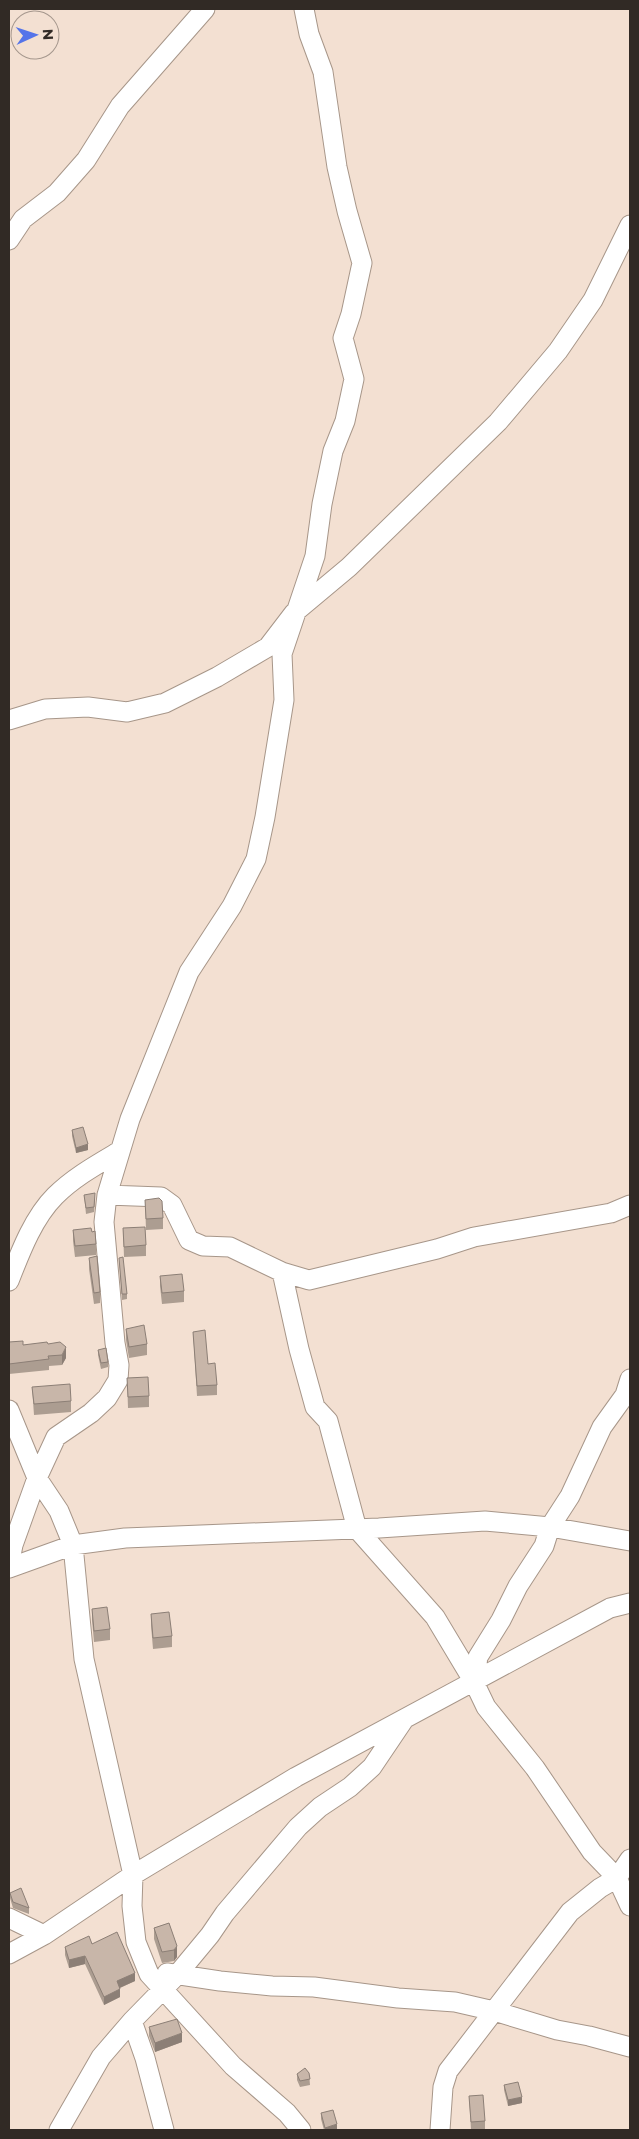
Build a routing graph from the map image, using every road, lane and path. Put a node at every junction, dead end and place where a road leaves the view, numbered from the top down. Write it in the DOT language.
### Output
graph roads {
  1 [pos="205,9"];
  2 [pos="304,9"];
  3 [pos="630,225"];
  4 [pos="9,240"];
  5 [pos="294,613"];
  6 [pos="9,720"];
  7 [pos="118,1152"];
  8 [pos="107,1195"];
  9 [pos="630,1205"];
  10 [pos="282,1272"];
  11 [pos="9,1281"];
  12 [pos="630,1379"];
  13 [pos="9,1410"];
  14 [pos="37,1478"];
  15 [pos="550,1527"];
  16 [pos="358,1529"];
  17 [pos="630,1541"];
  18 [pos="73,1545"];
  19 [pos="9,1567"];
  20 [pos="630,1603"];
  21 [pos="474,1682"];
  22 [pos="405,1719"];
  23 [pos="630,1859"];
  24 [pos="133,1875"];
  25 [pos="617,1878"];
  26 [pos="630,1906"];
  27 [pos="9,1918"];
  28 [pos="44,1936"];
  29 [pos="9,1954"];
  30 [pos="169,1982"];
  31 [pos="494,2011"];
  32 [pos="132,2021"];
  33 [pos="630,2047"];
  34 [pos="59,2130"];
  35 [pos="164,2130"];
  36 [pos="301,2130"];
  37 [pos="440,2130"];
  1 -- 4 [label="street"];
  2 -- 5 [label="street"];
  3 -- 5 [label="street"];
  5 -- 6 [label="street"];
  5 -- 7 [label="street"];
  7 -- 8 [label="street"];
  7 -- 11 [label="street"];
  8 -- 10 [label="street"];
  8 -- 14 [label="street"];
  9 -- 10 [label="street"];
  10 -- 16 [label="street"];
  12 -- 15 [label="street"];
  13 -- 14 [label="street"];
  14 -- 18 [label="street"];
  14 -- 19 [label="street"];
  15 -- 16 [label="street"];
  15 -- 17 [label="street"];
  15 -- 21 [label="street"];
  16 -- 18 [label="street"];
  16 -- 21 [label="street"];
  18 -- 19 [label="street"];
  18 -- 24 [label="street"];
  20 -- 21 [label="street"];
  21 -- 22 [label="street"];
  21 -- 25 [label="street"];
  22 -- 24 [label="street"];
  22 -- 30 [label="street"];
  23 -- 25 [label="street"];
  24 -- 28 [label="street"];
  24 -- 30 [label="street"];
  25 -- 26 [label="street"];
  25 -- 31 [label="street"];
  27 -- 28 [label="street"];
  28 -- 29 [label="street"];
  30 -- 31 [label="street"];
  30 -- 32 [label="street"];
  30 -- 36 [label="street"];
  31 -- 33 [label="street"];
  31 -- 37 [label="street"];
  32 -- 34 [label="street"];
  32 -- 35 [label="street"];
}
